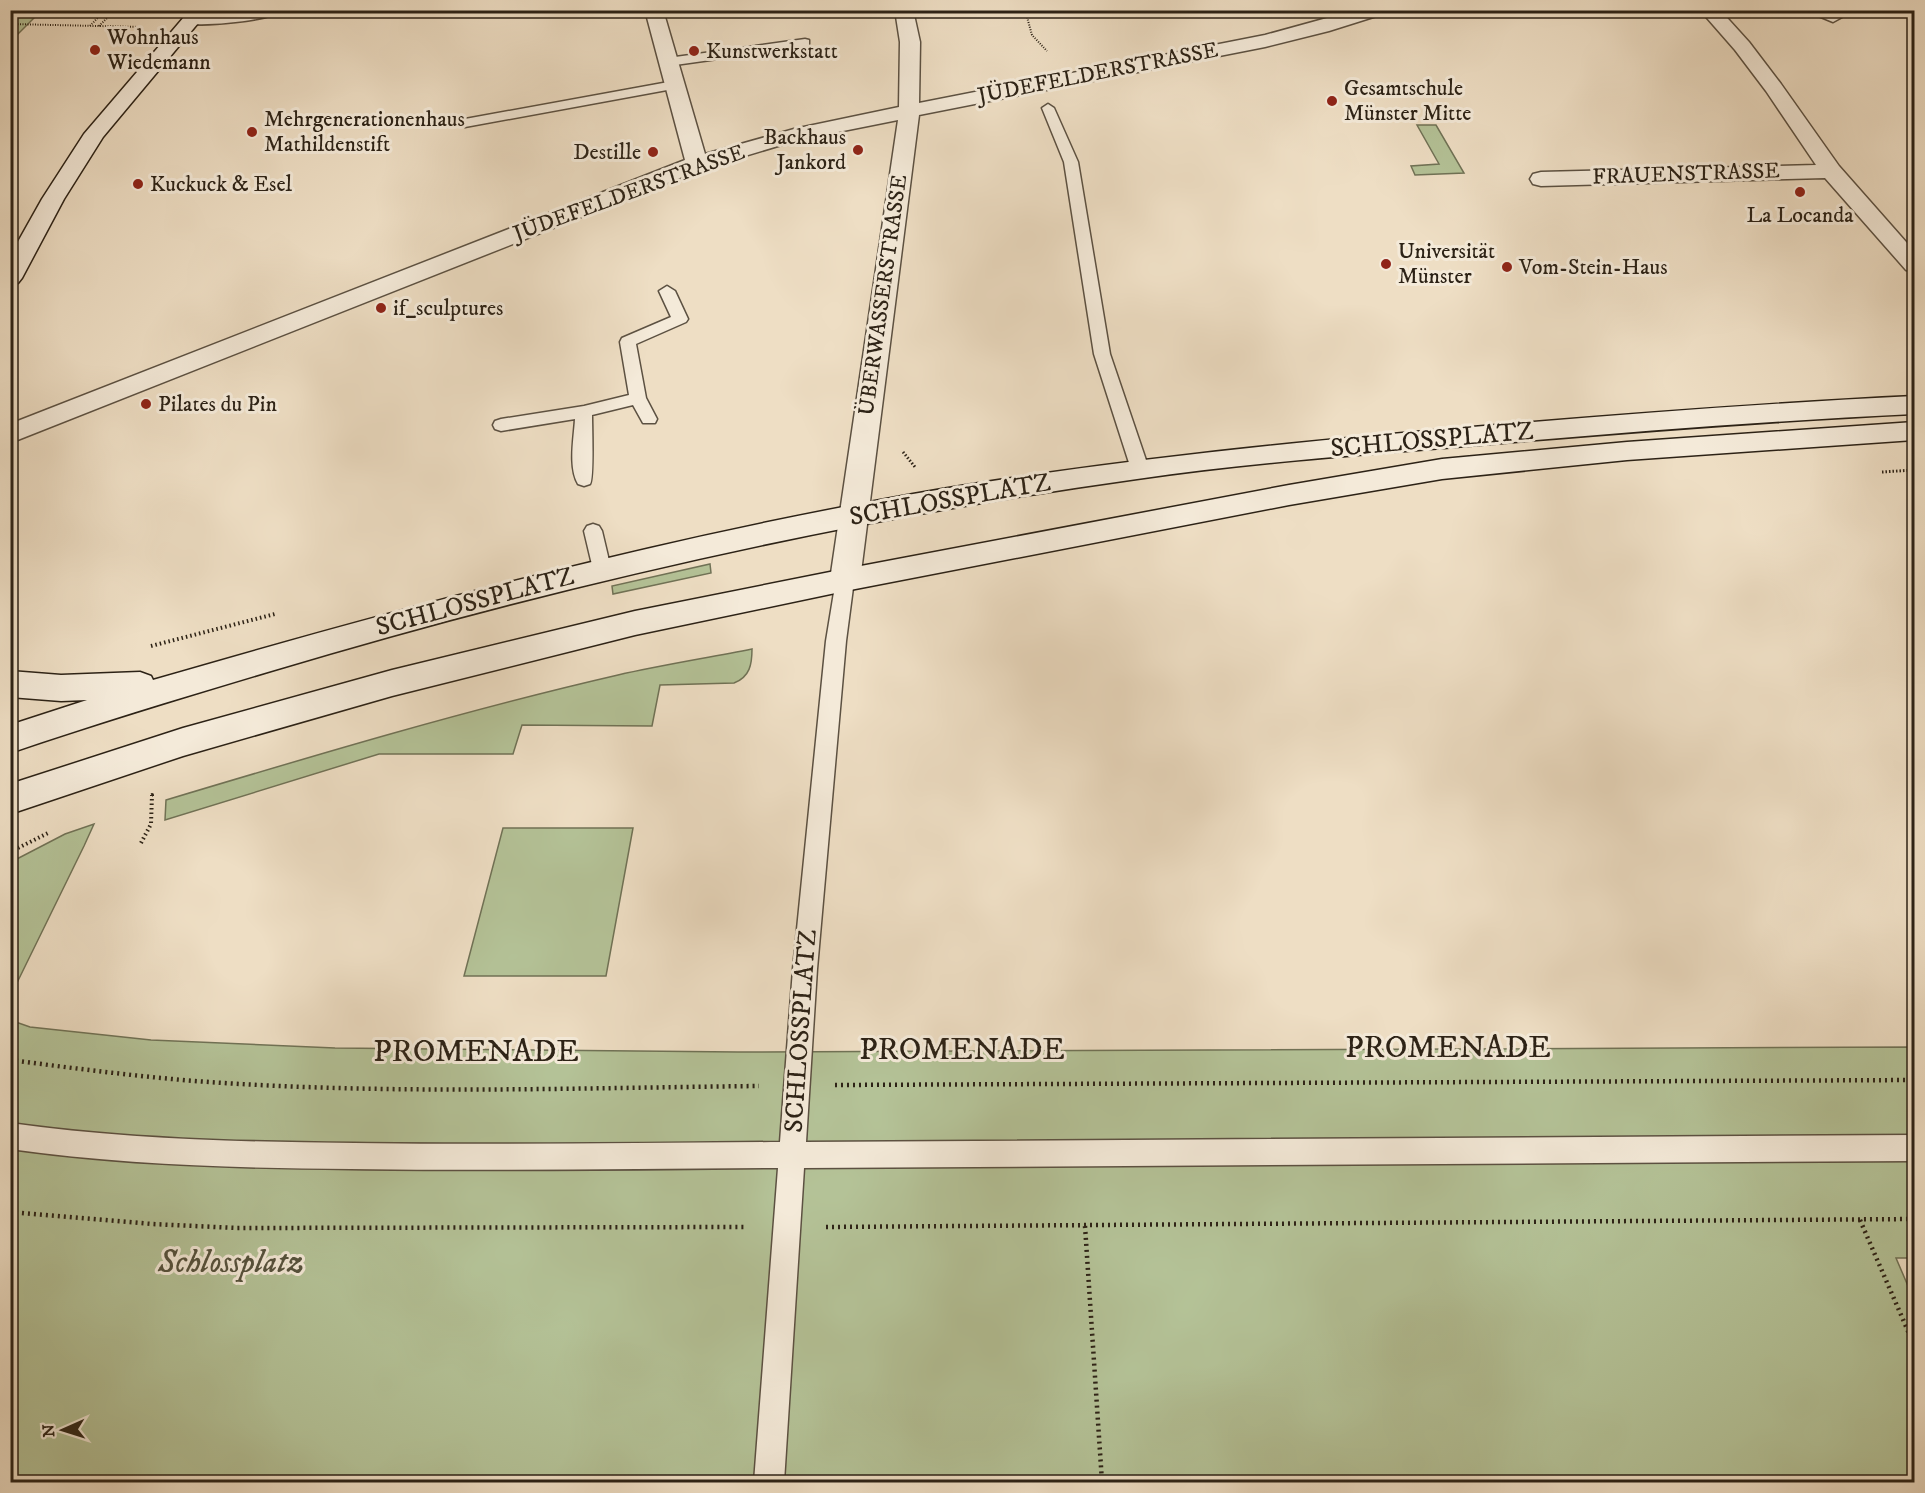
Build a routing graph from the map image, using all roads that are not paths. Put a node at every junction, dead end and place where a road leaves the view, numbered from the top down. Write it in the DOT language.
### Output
graph roads {
  1 [pos="272,10"];
  2 [pos="654,10"];
  3 [pos="904,10"];
  4 [pos="1377,10"];
  5 [pos="1709,10"];
  6 [pos="1810,10"];
  7 [pos="1849,10"];
  8 [pos="192,19"];
  9 [pos="805,43"];
  10 [pos="668,62"];
  11 [pos="674,86"];
  12 [pos="1041,97"];
  13 [pos="909,111"];
  14 [pos="465,123"];
  15 [pos="697,163"];
  16 [pos="1831,171"];
  17 [pos="1541,179"];
  18 [pos="1914,265"];
  19 [pos="10,278"];
  20 [pos="667,291"];
  21 [pos="638,398"];
  22 [pos="1914,405"];
  23 [pos="584,412"];
  24 [pos="649,419"];
  25 [pos="501,425"];
  26 [pos="1914,431"];
  27 [pos="10,434"];
  28 [pos="1140,469"];
  29 [pos="584,480"];
  30 [pos="852,517"];
  31 [pos="593,531"];
  32 [pos="602,569"];
  33 [pos="845,580"];
  34 [pos="190,683"];
  35 [pos="10,684"];
  36 [pos="10,739"];
  37 [pos="10,799"];
  38 [pos="10,1136"];
  39 [pos="1914,1148"];
  40 [pos="792,1156"];
  41 [pos="769,1482"];
  1 -- 8 [label="street"];
  2 -- 10 [label="street"];
  3 -- 13 [label="street, ÜBERWASSERSTRASSE"];
  4 -- 12 [label="street, JÜDEFELDERSTRASSE"];
  5 -- 16 [label="street, FRAUENSTRASSE"];
  6 -- 7 [label="lane"];
  8 -- 19 [label="street"];
  9 -- 10 [label="lane"];
  10 -- 11 [label="street"];
  11 -- 14 [label="lane"];
  11 -- 15 [label="street"];
  12 -- 13 [label="street, JÜDEFELDERSTRASSE"];
  12 -- 28 [label="lane"];
  13 -- 15 [label="street, JÜDEFELDERSTRASSE"];
  13 -- 30 [label="street, ÜBERWASSERSTRASSE"];
  15 -- 27 [label="street, JÜDEFELDERSTRASSE"];
  16 -- 17 [label="street, FRAUENSTRASSE"];
  16 -- 18 [label="street, FRAUENSTRASSE"];
  20 -- 21 [label="lane"];
  21 -- 23 [label="lane"];
  21 -- 24 [label="lane"];
  22 -- 28 [label="street, SCHLOSSPLATZ"];
  23 -- 25 [label="lane"];
  23 -- 29 [label="lane"];
  26 -- 33 [label="street, SCHLOSSPLATZ"];
  28 -- 30 [label="street, SCHLOSSPLATZ"];
  30 -- 32 [label="street, SCHLOSSPLATZ"];
  30 -- 33 [label="street, ÜBERWASSERSTRASSE"];
  31 -- 32 [label="lane"];
  32 -- 34 [label="street, SCHLOSSPLATZ"];
  33 -- 37 [label="street, SCHLOSSPLATZ"];
  33 -- 40 [label="lane, SCHLOSSPLATZ"];
  34 -- 35 [label="street"];
  34 -- 36 [label="street, SCHLOSSPLATZ"];
  38 -- 40 [label="lane"];
  39 -- 40 [label="lane"];
  40 -- 41 [label="lane, SCHLOSSPLATZ"];
}
